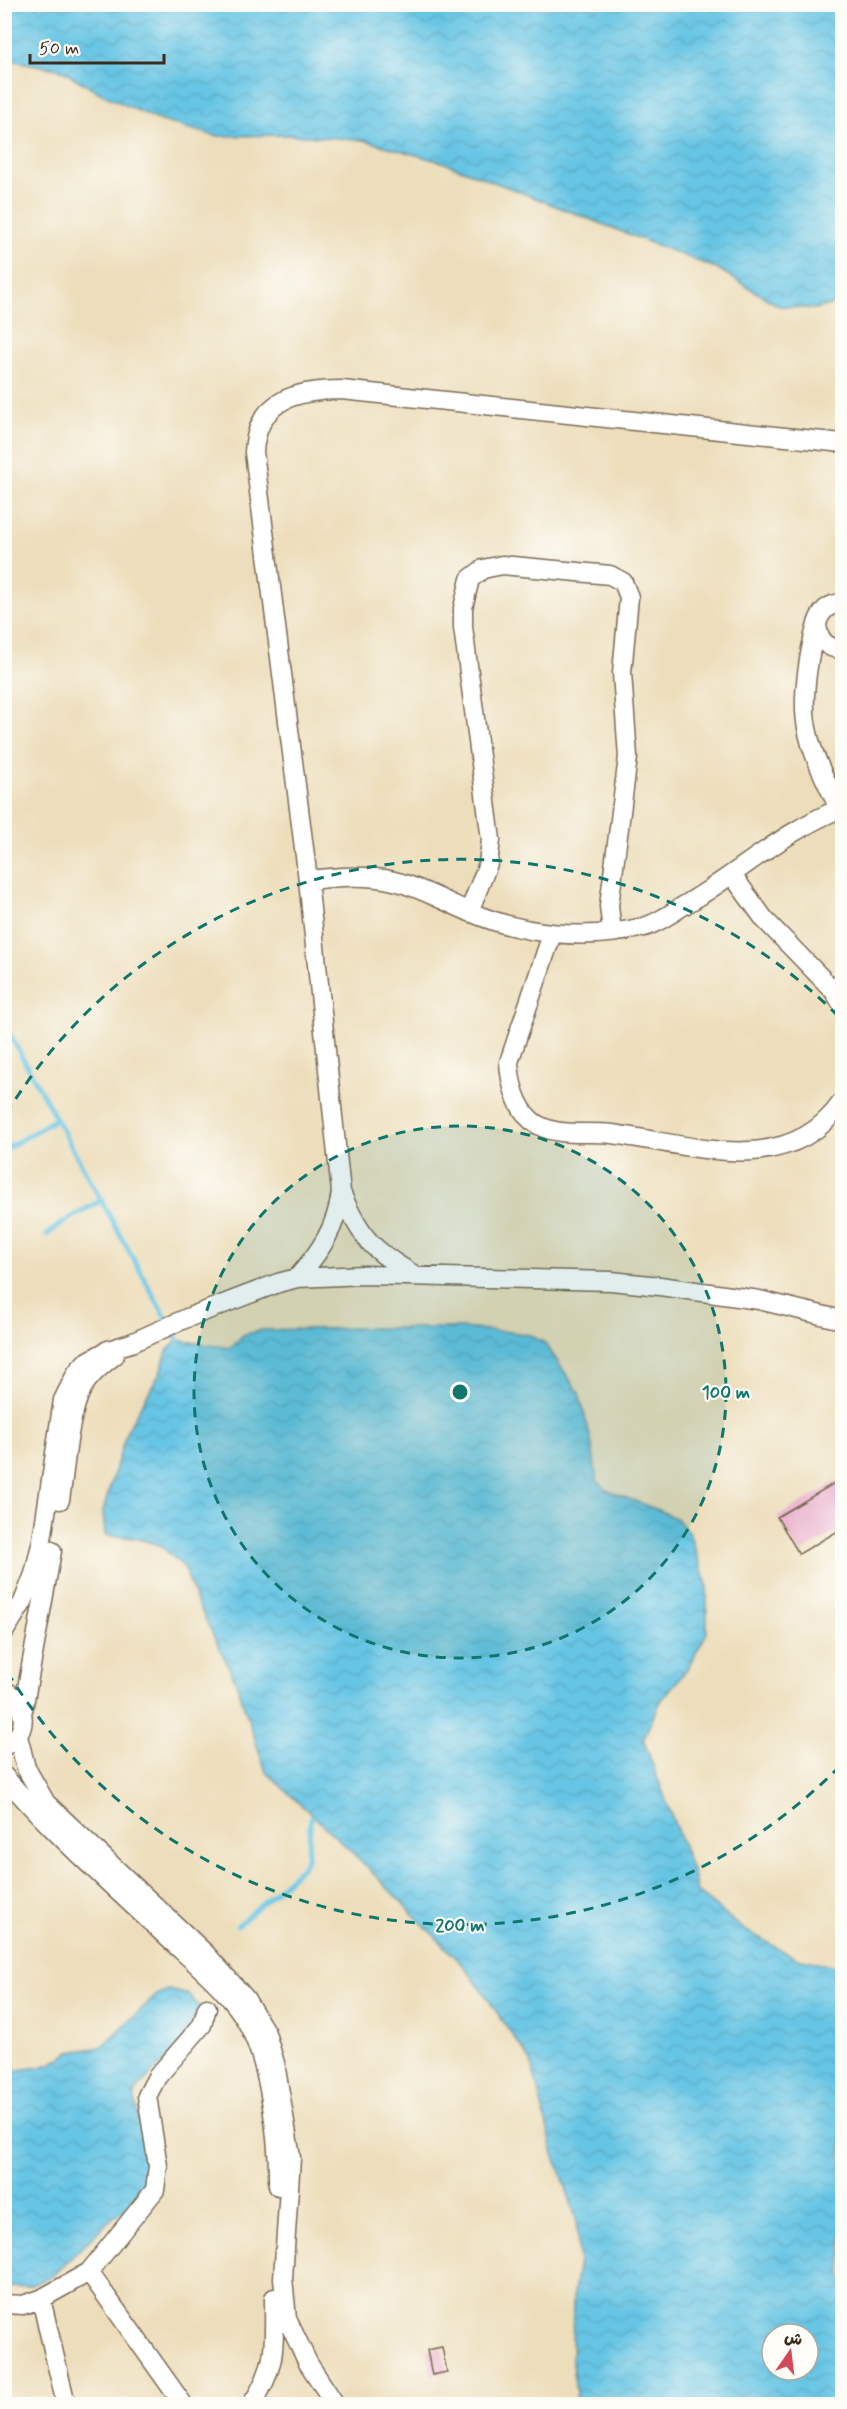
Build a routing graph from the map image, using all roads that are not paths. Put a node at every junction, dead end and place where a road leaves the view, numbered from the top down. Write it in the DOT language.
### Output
graph roads {
  1 [pos="843,442"];
  2 [pos="843,603"];
  3 [pos="818,624"];
  4 [pos="839,649"];
  5 [pos="808,667"];
  6 [pos="841,809"];
  7 [pos="733,876"];
  8 [pos="308,880"];
  9 [pos="469,912"];
  10 [pos="612,932"];
  11 [pos="552,934"];
  12 [pos="843,1004"];
  13 [pos="843,1102"];
  14 [pos="341,1192"];
  15 [pos="416,1276"];
  16 [pos="297,1278"];
  17 [pos="843,1320"];
  18 [pos="131,1343"];
  19 [pos="4,1632"];
  20 [pos="4,1690"];
  21 [pos="23,1710"];
  22 [pos="11,1741"];
  23 [pos="4,1776"];
  24 [pos="207,2008"];
  25 [pos="283,2192"];
  26 [pos="89,2272"];
  27 [pos="40,2299"];
  28 [pos="4,2304"];
  29 [pos="66,2404"];
  30 [pos="183,2404"];
  31 [pos="252,2404"];
  32 [pos="335,2404"];
  1 -- 8 [label="street"];
  2 -- 3 [label="street"];
  3 -- 4 [label="street"];
  3 -- 5 [label="street"];
  4 -- 5 [label="street"];
  5 -- 6 [label="street"];
  6 -- 7 [label="street"];
  7 -- 10 [label="street"];
  7 -- 12 [label="street"];
  8 -- 9 [label="street"];
  8 -- 14 [label="street"];
  9 -- 10 [label="street"];
  9 -- 11 [label="street"];
  10 -- 11 [label="street"];
  11 -- 13 [label="street"];
  14 -- 15 [label="street"];
  14 -- 16 [label="street"];
  15 -- 16 [label="street"];
  15 -- 17 [label="street"];
  16 -- 18 [label="street"];
  18 -- 19 [label="street"];
  18 -- 21 [label="street"];
  20 -- 21 [label="street"];
  21 -- 22 [label="street"];
  22 -- 25 [label="street"];
  23 -- 25 [label="street"];
  24 -- 26 [label="street"];
  25 -- 31 [label="street"];
  25 -- 32 [label="street"];
  26 -- 27 [label="street"];
  26 -- 30 [label="street"];
  27 -- 28 [label="street"];
  27 -- 29 [label="street"];
}
